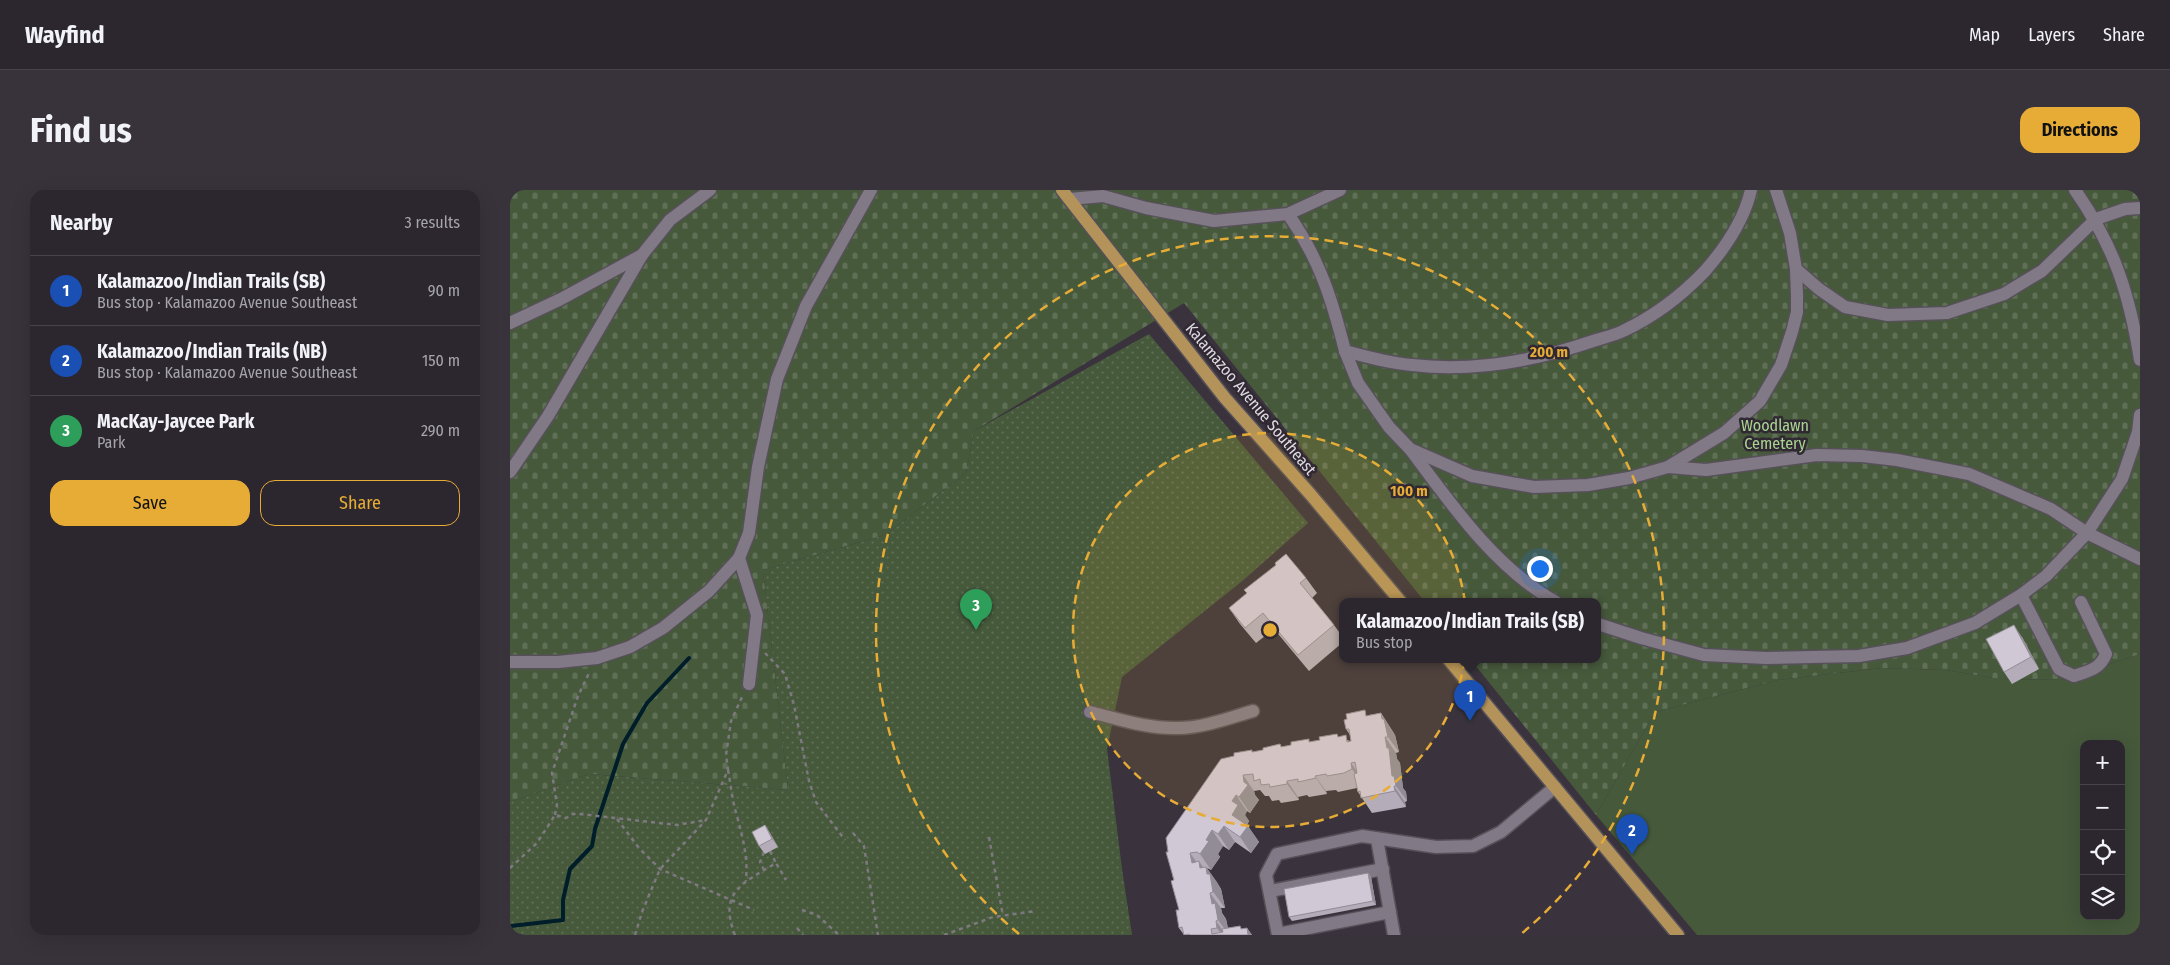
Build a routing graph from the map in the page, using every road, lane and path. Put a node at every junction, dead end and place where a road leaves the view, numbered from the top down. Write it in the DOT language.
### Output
graph roads {
  1 [pos="710,190"];
  2 [pos="871,190"];
  3 [pos="1340,190"];
  4 [pos="1750,190"];
  5 [pos="1776,190"];
  6 [pos="2075,190"];
  7 [pos="1066,195"];
  8 [pos="2140,208"];
  9 [pos="1288,214"];
  10 [pos="2096,219"];
  11 [pos="642,255"];
  12 [pos="1796,269"];
  13 [pos="510,323"];
  14 [pos="1345,351"];
  15 [pos="2140,360"];
  16 [pos="2140,415"];
  17 [pos="1410,449"];
  18 [pos="1668,467"];
  19 [pos="510,472"];
  20 [pos="2087,533"];
  21 [pos="739,558"];
  22 [pos="2140,559"];
  23 [pos="2021,595"];
  24 [pos="1398,598"];
  25 [pos="1548,598"];
  26 [pos="2081,602"];
  27 [pos="1601,625"];
  28 [pos="755,643"];
  29 [pos="596,658"];
  30 [pos="510,662"];
  31 [pos="1452,663"];
  32 [pos="749,684"];
  33 [pos="1253,711"];
  34 [pos="1090,712"];
  35 [pos="728,770"];
  36 [pos="1555,786"];
  37 [pos="555,815"];
  38 [pos="617,819"];
  39 [pos="706,820"];
  40 [pos="853,833"];
  41 [pos="989,837"];
  42 [pos="1378,839"];
  43 [pos="845,840"];
  44 [pos="764,852"];
  45 [pos="770,852"];
  46 [pos="776,863"];
  47 [pos="510,868"];
  48 [pos="660,869"];
  49 [pos="1383,869"];
  50 [pos="764,870"];
  51 [pos="786,880"];
  52 [pos="746,881"];
  53 [pos="1270,891"];
  54 [pos="730,900"];
  55 [pos="754,910"];
  56 [pos="802,910"];
  57 [pos="1036,911"];
  58 [pos="1390,912"];
  59 [pos="1003,916"];
  60 [pos="797,928"];
  61 [pos="1278,934"];
  62 [pos="635,935"];
  63 [pos="735,935"];
  64 [pos="803,935"];
  65 [pos="839,935"];
  66 [pos="878,935"];
  67 [pos="944,935"];
  68 [pos="1394,935"];
  69 [pos="1678,935"];
  1 -- 11 [label="lane"];
  2 -- 21 [label="lane"];
  3 -- 9 [label="lane"];
  4 -- 14 [label="lane"];
  5 -- 12 [label="lane"];
  6 -- 10 [label="lane"];
  7 -- 9 [label="lane"];
  7 -- 24 [label="main road, Kalamazoo Avenue Southeast"];
  8 -- 10 [label="lane"];
  9 -- 14 [label="lane"];
  10 -- 12 [label="lane"];
  10 -- 15 [label="lane"];
  11 -- 13 [label="lane"];
  11 -- 19 [label="lane"];
  12 -- 18 [label="lane"];
  14 -- 17 [label="lane"];
  16 -- 20 [label="lane"];
  17 -- 18 [label="lane"];
  17 -- 25 [label="lane"];
  18 -- 20 [label="lane"];
  20 -- 22 [label="lane"];
  20 -- 23 [label="lane"];
  21 -- 28 [label="lane"];
  21 -- 29 [label="lane"];
  23 -- 26 [label="lane"];
  23 -- 27 [label="lane"];
  28 -- 32 [label="lane"];
  28 -- 43 [label="path"];
  29 -- 30 [label="lane"];
  29 -- 37 [label="path"];
  31 -- 36 [label="main road"];
  32 -- 35 [label="path"];
  33 -- 34 [label="lane"];
  35 -- 39 [label="path"];
  35 -- 52 [label="path"];
  36 -- 42 [label="lane"];
  36 -- 69 [label="main road"];
  37 -- 38 [label="path"];
  37 -- 47 [label="path"];
  38 -- 39 [label="path"];
  38 -- 48 [label="path"];
  39 -- 48 [label="path"];
  40 -- 66 [label="path"];
  41 -- 59 [label="path"];
  42 -- 49 [label="lane"];
  42 -- 53 [label="lane"];
  44 -- 50 [label="path"];
  45 -- 46 [label="path"];
  46 -- 50 [label="path"];
  46 -- 51 [label="path"];
  48 -- 54 [label="path"];
  48 -- 62 [label="path"];
  49 -- 53 [label="lane"];
  49 -- 58 [label="lane"];
  50 -- 52 [label="path"];
  52 -- 54 [label="path"];
  53 -- 61 [label="lane"];
  54 -- 55 [label="path"];
  54 -- 63 [label="path"];
  56 -- 65 [label="path"];
  57 -- 59 [label="path"];
  58 -- 61 [label="lane"];
  58 -- 68 [label="lane"];
  59 -- 67 [label="path"];
  60 -- 64 [label="path"];
}
